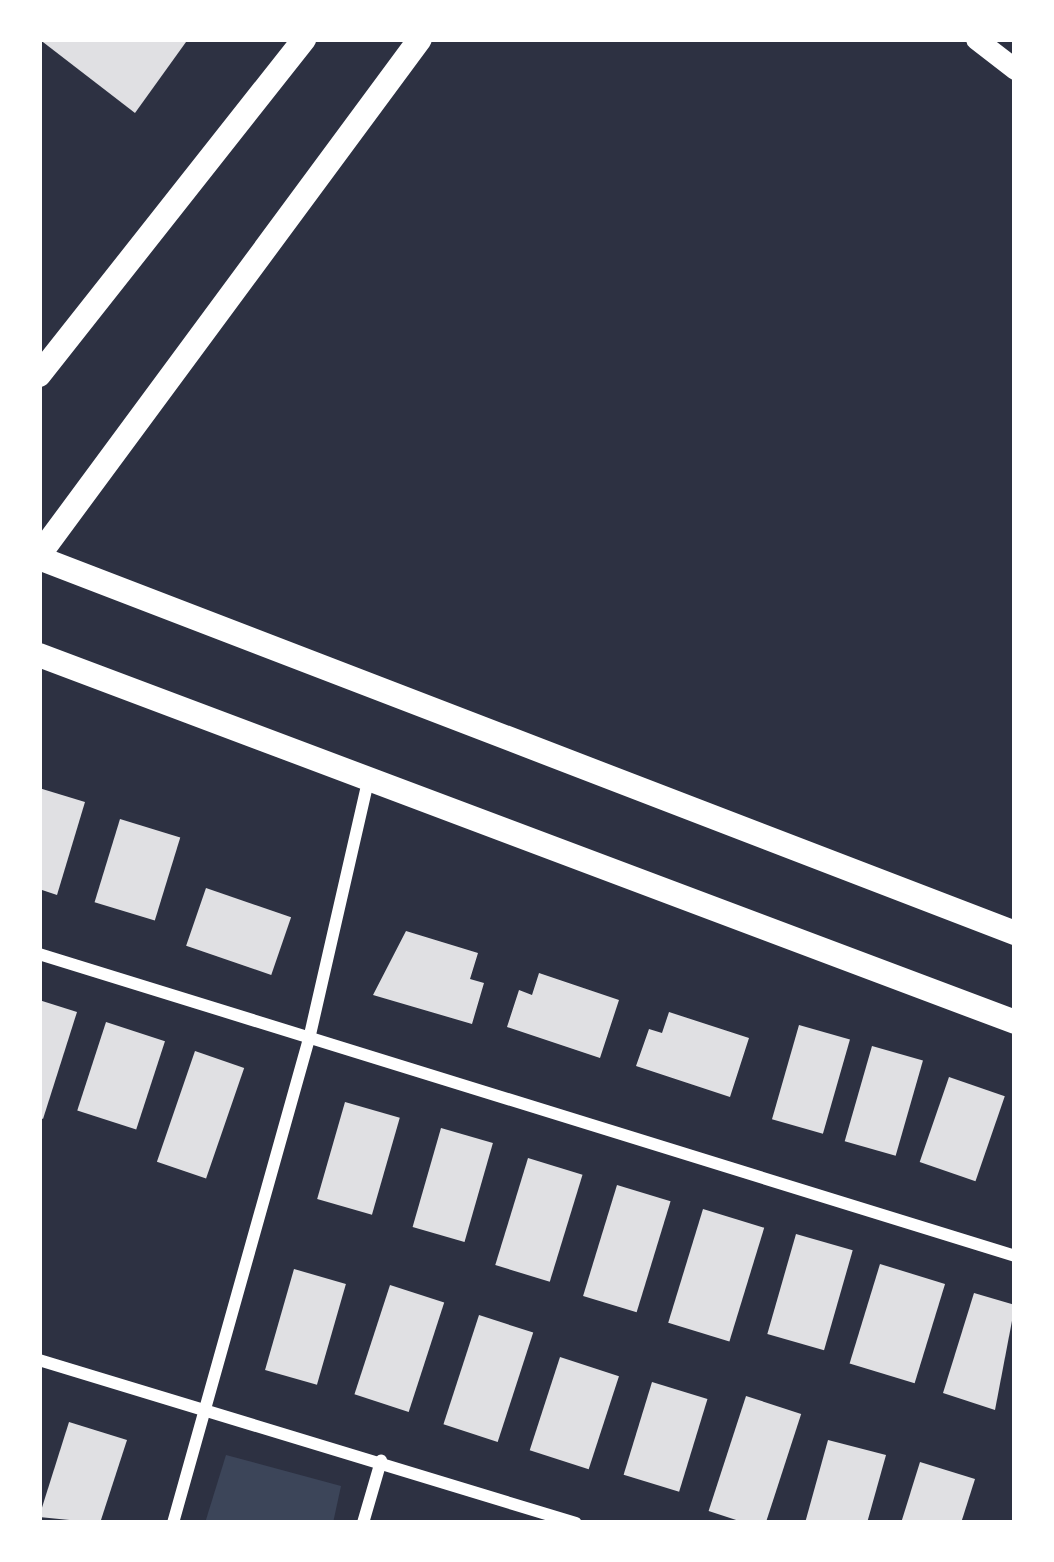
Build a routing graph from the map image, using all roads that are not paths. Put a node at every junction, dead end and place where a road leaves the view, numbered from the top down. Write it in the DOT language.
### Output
graph roads {
  1 [pos="304,39"];
  2 [pos="420,39"];
  3 [pos="976,39"];
  4 [pos="1015,69"];
  5 [pos="39,375"];
  6 [pos="39,557"];
  7 [pos="39,655"];
  8 [pos="368,781"];
  9 [pos="1015,933"];
  10 [pos="39,954"];
  11 [pos="1015,1022"];
  12 [pos="309,1039"];
  13 [pos="1015,1256"];
  14 [pos="39,1360"];
  15 [pos="208,1410"];
  16 [pos="380,1461"];
  17 [pos="172,1523"];
  18 [pos="363,1523"];
  19 [pos="576,1523"];
  1 -- 5 [label="main road"];
  2 -- 6 [label="main road"];
  3 -- 4 [label="street"];
  6 -- 9 [label="main road"];
  7 -- 8 [label="main road"];
  8 -- 11 [label="main road"];
  8 -- 12 [label="street"];
  10 -- 12 [label="street"];
  12 -- 13 [label="street"];
  12 -- 15 [label="street"];
  14 -- 15 [label="street"];
  15 -- 16 [label="street"];
  15 -- 17 [label="street"];
  16 -- 18 [label="street"];
  16 -- 19 [label="street"];
}
